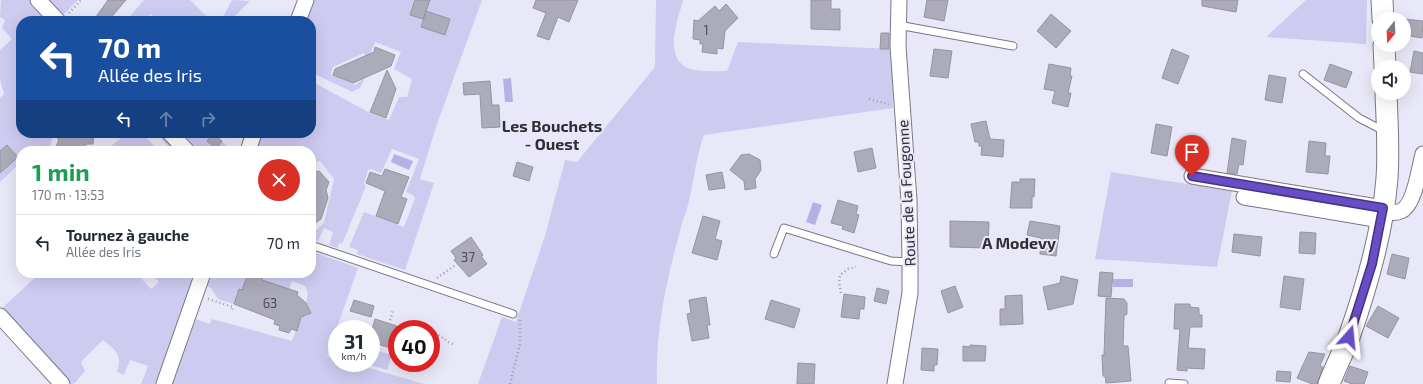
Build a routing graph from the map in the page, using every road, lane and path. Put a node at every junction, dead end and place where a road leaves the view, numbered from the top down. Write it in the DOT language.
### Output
graph roads {
  1 [pos="38,0"];
  2 [pos="80,0"];
  3 [pos="306,0"];
  4 [pos="899,0"];
  5 [pos="1382,0"];
  6 [pos="1383,12"];
  7 [pos="58,16"];
  8 [pos="65,16"];
  9 [pos="300,16"];
  10 [pos="898,25"];
  11 [pos="1013,46"];
  12 [pos="1303,74"];
  13 [pos="869,99"];
  14 [pos="1386,100"];
  15 [pos="901,105"];
  16 [pos="1388,133"];
  17 [pos="175,138"];
  18 [pos="182,146"];
  19 [pos="1423,154"];
  20 [pos="1192,176"];
  21 [pos="1244,197"];
  22 [pos="1382,213"];
  23 [pos="316,247"];
  24 [pos="774,254"];
  25 [pos="910,262"];
  26 [pos="457,264"];
  27 [pos="856,267"];
  28 [pos="201,278"];
  29 [pos="434,286"];
  30 [pos="841,293"];
  31 [pos="206,303"];
  32 [pos="393,310"];
  33 [pos="231,312"];
  34 [pos="513,314"];
  35 [pos="0,316"];
  36 [pos="390,320"];
  37 [pos="440,336"];
  38 [pos="453,344"];
  39 [pos="1169,383"];
  40 [pos="62,384"];
  41 [pos="164,384"];
  42 [pos="510,384"];
  43 [pos="896,384"];
  44 [pos="1184,384"];
  45 [pos="1329,384"];
  1 -- 7 [label="street"];
  2 -- 8 [label="path"];
  3 -- 9 [label="street"];
  4 -- 10 [label="street, Route de la Fougonne"];
  5 -- 6 [label="street"];
  10 -- 11 [label="lane"];
  10 -- 15 [label="street, Route de la Fougonne"];
  12 -- 16 [label="lane"];
  13 -- 15 [label="path"];
  14 -- 16 [label="street"];
  15 -- 25 [label="street, Route de la Fougonne"];
  16 -- 22 [label="street"];
  17 -- 18 [label="street"];
  19 -- 22 [label="street"];
  20 -- 22 [label="street"];
  21 -- 22 [label="street"];
  22 -- 45 [label="street"];
  23 -- 29 [label="lane"];
  24 -- 25 [label="lane"];
  25 -- 43 [label="street, Route de la Fougonne"];
  26 -- 29 [label="path"];
  27 -- 30 [label="path"];
  28 -- 41 [label="street"];
  29 -- 34 [label="lane"];
  31 -- 33 [label="path"];
  32 -- 36 [label="path"];
  34 -- 42 [label="path"];
  35 -- 40 [label="street"];
  37 -- 38 [label="path"];
  39 -- 44 [label="lane"];
}
